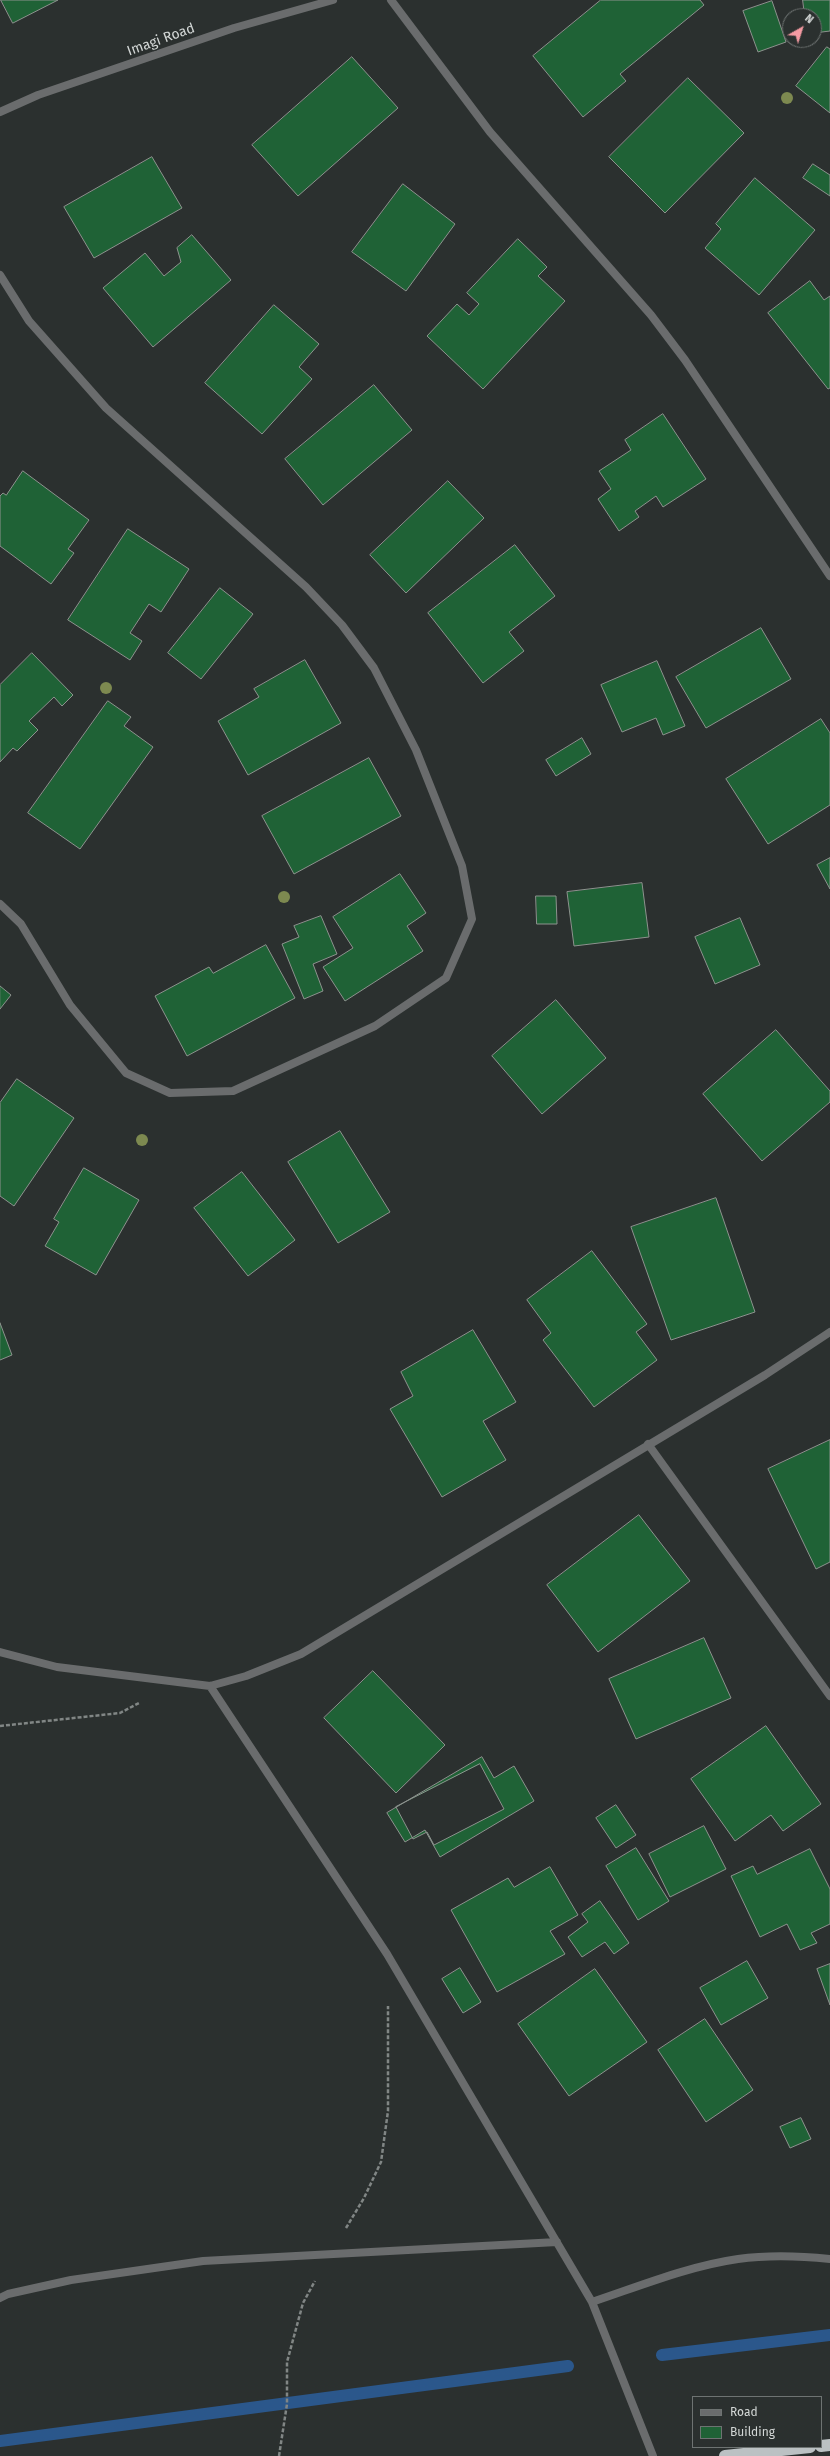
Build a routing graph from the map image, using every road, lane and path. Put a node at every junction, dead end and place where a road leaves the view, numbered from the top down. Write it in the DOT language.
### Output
graph roads {
  1 [pos="333,0"];
  2 [pos="391,0"];
  3 [pos="0,112"];
  4 [pos="0,275"];
  5 [pos="830,576"];
  6 [pos="0,904"];
  7 [pos="830,1332"];
  8 [pos="648,1444"];
  9 [pos="0,1652"];
  10 [pos="176,1681"];
  11 [pos="210,1686"];
  12 [pos="830,1696"];
  13 [pos="0,1726"];
  14 [pos="388,2001"];
  15 [pos="557,2242"];
  16 [pos="328,2255"];
  17 [pos="830,2259"];
  18 [pos="0,2298"];
  19 [pos="592,2302"];
  20 [pos="800,2448"];
  21 [pos="279,2456"];
  22 [pos="653,2456"];
  23 [pos="724,2456"];
  1 -- 3 [label="street, Imagi Road"];
  2 -- 5 [label="street"];
  4 -- 6 [label="street"];
  7 -- 8 [label="street"];
  8 -- 11 [label="street"];
  8 -- 12 [label="street"];
  9 -- 10 [label="street"];
  10 -- 11 [label="street"];
  10 -- 13 [label="path"];
  11 -- 15 [label="street"];
  14 -- 16 [label="path"];
  15 -- 16 [label="street"];
  15 -- 19 [label="street"];
  16 -- 18 [label="street"];
  16 -- 21 [label="path"];
  17 -- 19 [label="street"];
  19 -- 22 [label="street"];
  20 -- 23 [label="highway"];
}
